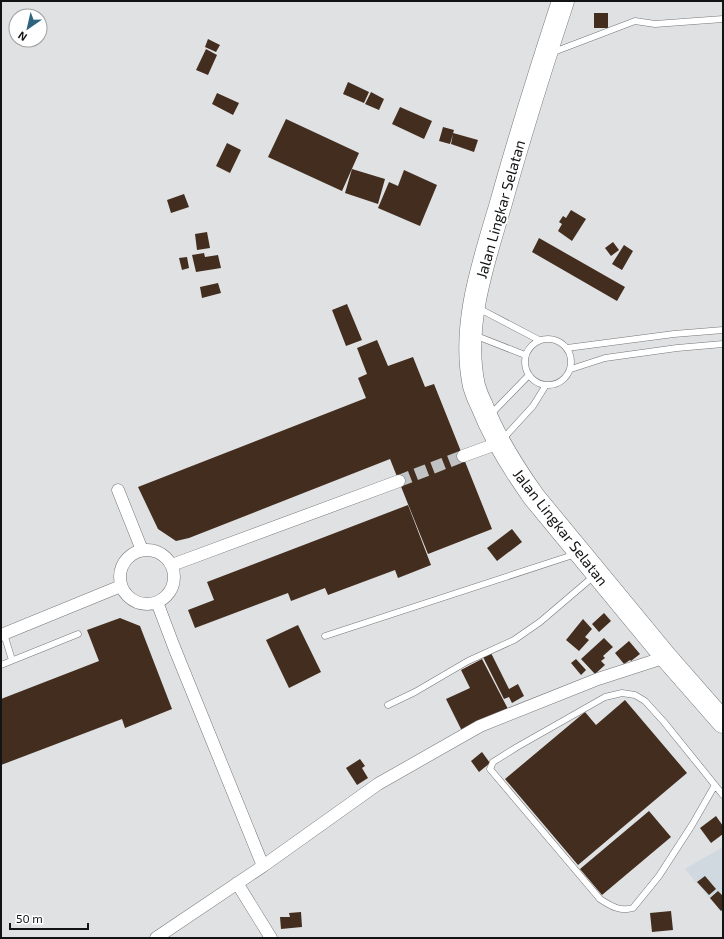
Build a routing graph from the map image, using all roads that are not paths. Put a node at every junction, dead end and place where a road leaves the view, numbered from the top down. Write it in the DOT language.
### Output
graph roads {
  1 [pos="564,1"];
  2 [pos="723,19"];
  3 [pos="545,56"];
  4 [pos="475,306"];
  5 [pos="723,330"];
  6 [pos="472,334"];
  7 [pos="539,340"];
  8 [pos="723,344"];
  9 [pos="567,348"];
  10 [pos="525,355"];
  11 [pos="571,369"];
  12 [pos="529,375"];
  13 [pos="546,385"];
  14 [pos="487,418"];
  15 [pos="499,443"];
  16 [pos="463,456"];
  17 [pos="399,481"];
  18 [pos="118,490"];
  19 [pos="142,550"];
  20 [pos="581,553"];
  21 [pos="172,565"];
  22 [pos="597,574"];
  23 [pos="121,586"];
  24 [pos="157,602"];
  25 [pos="2,634"];
  26 [pos="78,634"];
  27 [pos="325,636"];
  28 [pos="666,657"];
  29 [pos="12,660"];
  30 [pos="1,665"];
  31 [pos="388,705"];
  32 [pos="723,722"];
  33 [pos="715,785"];
  34 [pos="723,795"];
  35 [pos="263,866"];
  36 [pos="237,883"];
  37 [pos="156,938"];
  38 [pos="271,938"];
  1 -- 3 [label="highway, Jalan Lingkar Selatan"];
  2 -- 3 [label="lane"];
  3 -- 4 [label="highway, Jalan Lingkar Selatan"];
  4 -- 6 [label="highway, Jalan Lingkar Selatan"];
  4 -- 7 [label="lane"];
  5 -- 9 [label="lane"];
  6 -- 10 [label="lane"];
  6 -- 14 [label="highway, Jalan Lingkar Selatan"];
  7 -- 9 [label="lane"];
  7 -- 10 [label="lane"];
  8 -- 11 [label="lane"];
  9 -- 11 [label="lane"];
  10 -- 12 [label="lane"];
  11 -- 13 [label="lane"];
  12 -- 13 [label="lane"];
  12 -- 14 [label="lane"];
  13 -- 15 [label="lane"];
  14 -- 15 [label="highway, Jalan Lingkar Selatan"];
  15 -- 16 [label="street"];
  15 -- 20 [label="highway, Jalan Lingkar Selatan"];
  17 -- 21 [label="street"];
  18 -- 19 [label="street"];
  19 -- 21 [label="street"];
  19 -- 23 [label="street"];
  20 -- 22 [label="highway, Jalan Lingkar Selatan"];
  20 -- 27 [label="lane"];
  21 -- 24 [label="street"];
  22 -- 28 [label="highway, Jalan Lingkar Selatan"];
  22 -- 31 [label="lane"];
  23 -- 24 [label="street"];
  23 -- 25 [label="street"];
  24 -- 35 [label="street"];
  25 -- 29 [label="lane"];
  26 -- 29 [label="lane"];
  28 -- 32 [label="highway, Jalan Lingkar Selatan"];
  28 -- 35 [label="street"];
  29 -- 30 [label="lane"];
  33 -- 33 [label="lane"];
  33 -- 34 [label="lane"];
  35 -- 36 [label="street"];
  36 -- 37 [label="street"];
  36 -- 38 [label="street"];
}
